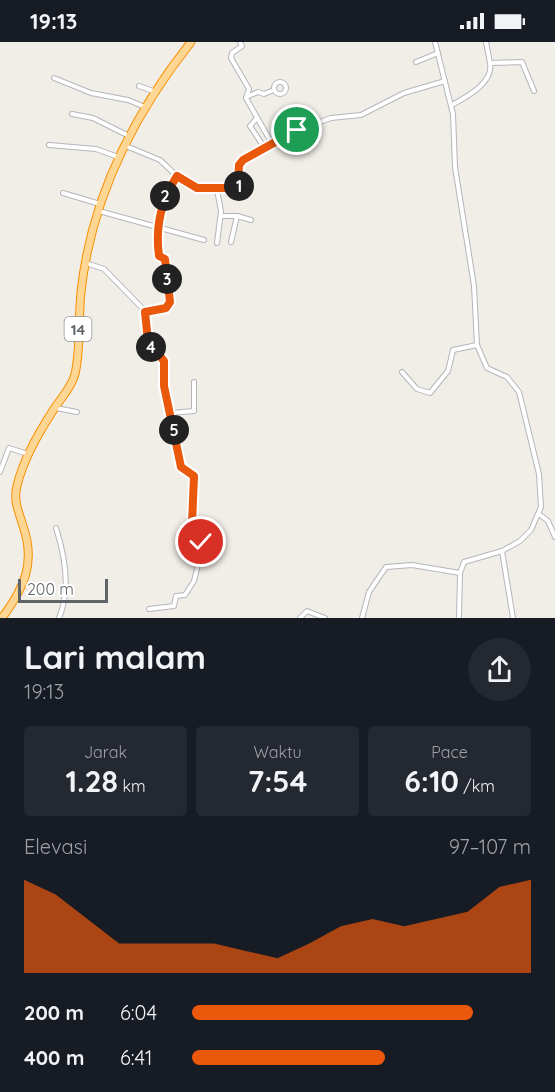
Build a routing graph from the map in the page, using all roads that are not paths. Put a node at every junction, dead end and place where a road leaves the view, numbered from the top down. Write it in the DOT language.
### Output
graph roads {
  1 [pos="191,42"];
  2 [pos="240,42"];
  3 [pos="435,42"];
  4 [pos="486,42"];
  5 [pos="438,53"];
  6 [pos="416,62"];
  7 [pos="490,63"];
  8 [pos="54,78"];
  9 [pos="445,81"];
  10 [pos="139,86"];
  11 [pos="274,90"];
  12 [pos="153,91"];
  13 [pos="534,91"];
  14 [pos="246,98"];
  15 [pos="452,105"];
  16 [pos="145,107"];
  17 [pos="72,114"];
  18 [pos="257,118"];
  19 [pos="130,136"];
  20 [pos="271,143"];
  21 [pos="49,145"];
  22 [pos="124,146"];
  23 [pos="264,147"];
  24 [pos="118,157"];
  25 [pos="177,176"];
  26 [pos="217,190"];
  27 [pos="63,193"];
  28 [pos="99,207"];
  29 [pos="221,216"];
  30 [pos="237,216"];
  31 [pos="250,220"];
  32 [pos="158,227"];
  33 [pos="204,240"];
  34 [pos="231,242"];
  35 [pos="217,243"];
  36 [pos="86,262"];
  37 [pos="145,312"];
  38 [pos="477,345"];
  39 [pos="402,372"];
  40 [pos="194,382"];
  41 [pos="55,407"];
  42 [pos="77,412"];
  43 [pos="171,413"];
  44 [pos="29,454"];
  45 [pos="0,472"];
  46 [pos="539,514"];
  47 [pos="56,528"];
  48 [pos="555,537"];
  49 [pos="502,551"];
  50 [pos="460,573"];
  51 [pos="149,609"];
  52 [pos="2,618"];
  53 [pos="58,618"];
  54 [pos="300,618"];
  55 [pos="325,618"];
  56 [pos="362,618"];
  57 [pos="459,618"];
  58 [pos="513,618"];
  1 -- 12 [label="highway, 14"];
  2 -- 14 [label="street"];
  3 -- 5 [label="street"];
  4 -- 7 [label="street"];
  5 -- 6 [label="street"];
  5 -- 9 [label="street"];
  7 -- 13 [label="street"];
  7 -- 15 [label="street"];
  8 -- 16 [label="street"];
  9 -- 15 [label="street"];
  9 -- 20 [label="street"];
  10 -- 12 [label="street"];
  11 -- 14 [label="street"];
  12 -- 16 [label="highway, 14"];
  14 -- 18 [label="street"];
  15 -- 38 [label="street"];
  16 -- 19 [label="highway, 14"];
  17 -- 19 [label="street"];
  18 -- 20 [label="street"];
  18 -- 23 [label="street"];
  19 -- 22 [label="highway, 14"];
  20 -- 23 [label="street"];
  21 -- 24 [label="street"];
  22 -- 24 [label="highway, 14"];
  22 -- 25 [label="street"];
  23 -- 26 [label="street"];
  24 -- 28 [label="highway, 14"];
  25 -- 26 [label="street"];
  25 -- 32 [label="street"];
  26 -- 29 [label="street"];
  27 -- 28 [label="street"];
  28 -- 32 [label="street"];
  28 -- 36 [label="highway, 14"];
  29 -- 30 [label="street"];
  29 -- 35 [label="street"];
  30 -- 31 [label="street"];
  30 -- 34 [label="street"];
  32 -- 33 [label="street"];
  32 -- 37 [label="street"];
  36 -- 37 [label="street"];
  36 -- 41 [label="highway, 14"];
  37 -- 43 [label="street"];
  38 -- 39 [label="street"];
  38 -- 46 [label="street"];
  40 -- 43 [label="street"];
  41 -- 42 [label="street"];
  41 -- 44 [label="highway, 14"];
  43 -- 51 [label="street"];
  44 -- 45 [label="street"];
  44 -- 52 [label="highway, 14"];
  46 -- 48 [label="street"];
  46 -- 49 [label="street"];
  47 -- 53 [label="street"];
  49 -- 50 [label="street"];
  49 -- 58 [label="street"];
  50 -- 56 [label="street"];
  50 -- 57 [label="street"];
  54 -- 55 [label="street"];
}
